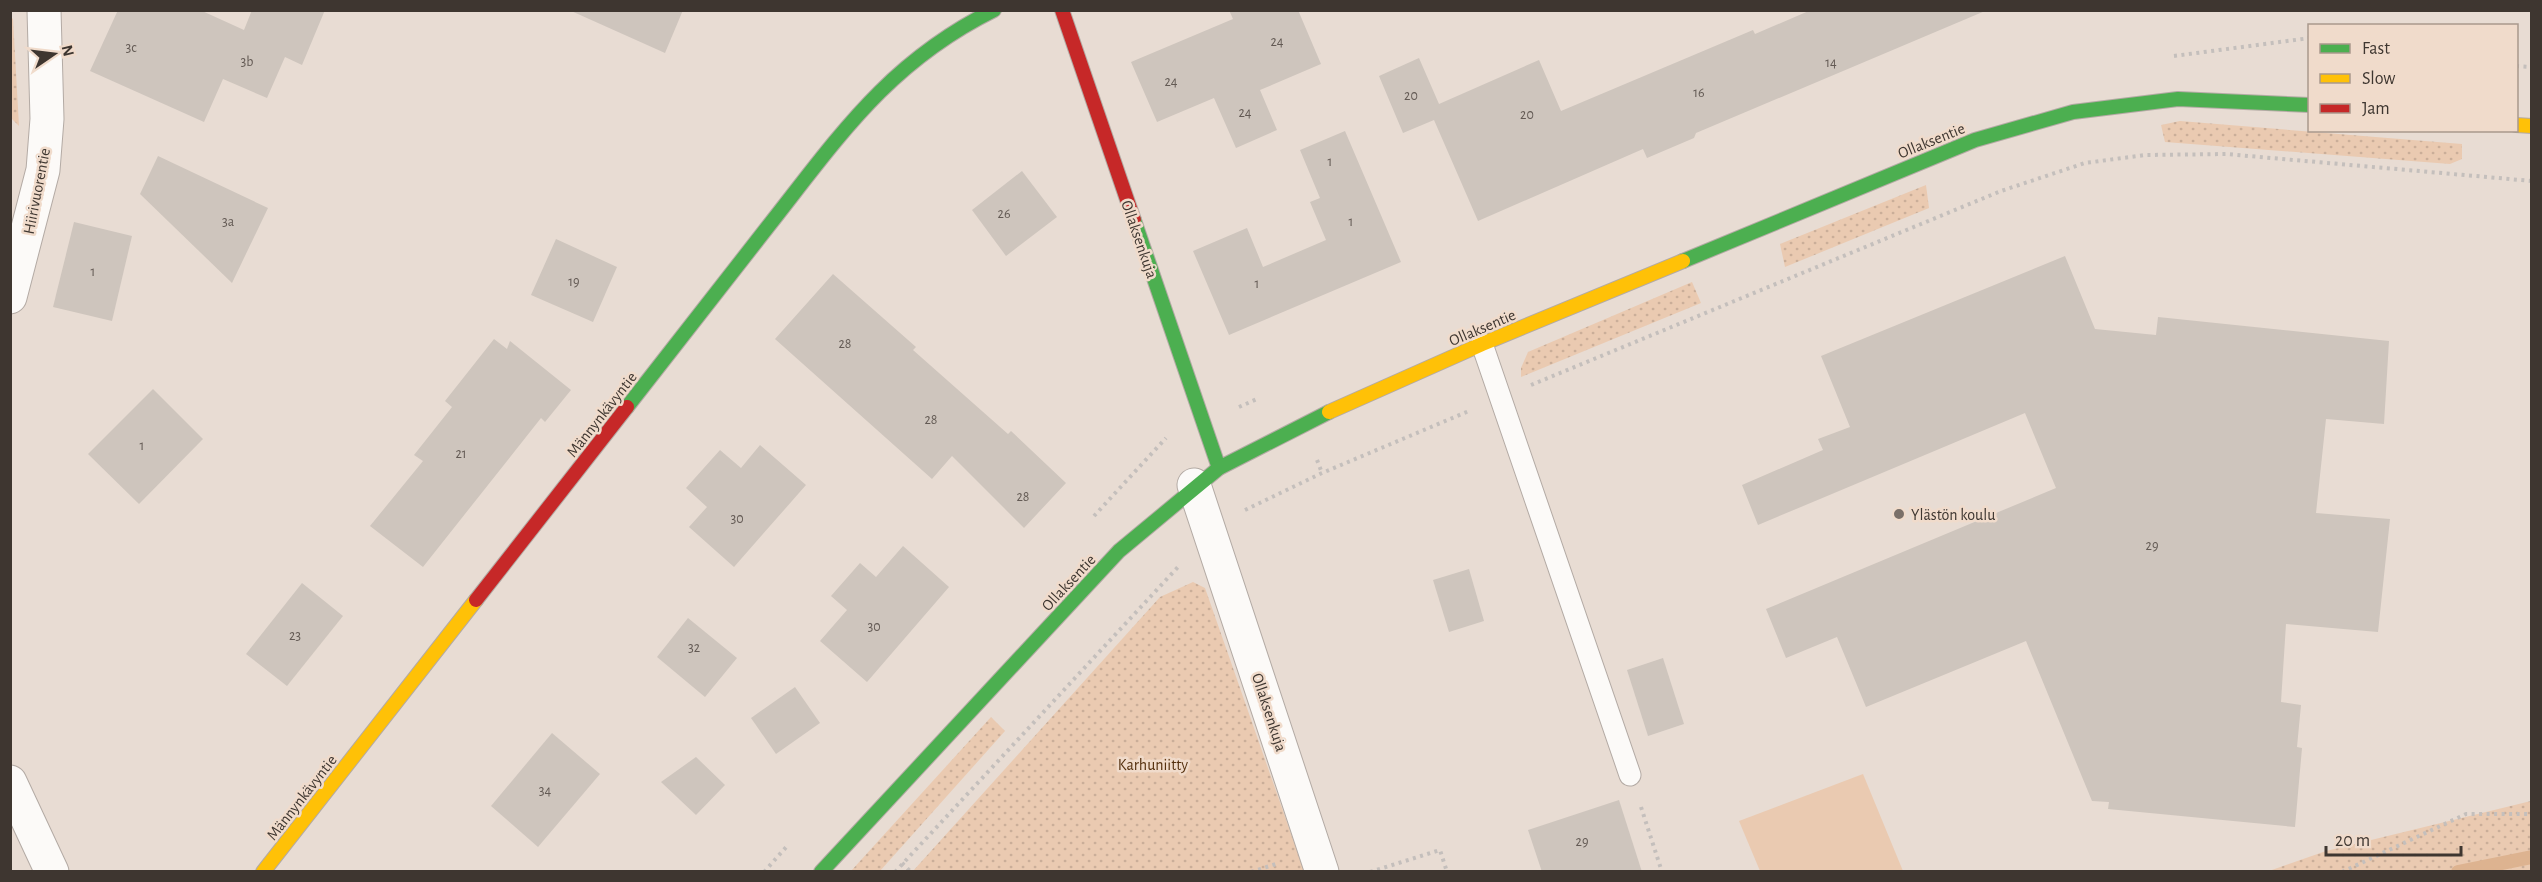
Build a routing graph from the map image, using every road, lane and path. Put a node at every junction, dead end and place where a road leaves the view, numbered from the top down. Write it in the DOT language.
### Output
graph roads {
  1 [pos="44,10"];
  2 [pos="994,10"];
  3 [pos="1062,10"];
  4 [pos="2308,105"];
  5 [pos="2532,181"];
  6 [pos="10,297"];
  7 [pos="1482,344"];
  8 [pos="1502,398"];
  9 [pos="1206,477"];
  10 [pos="1211,535"];
  11 [pos="1630,775"];
  12 [pos="10,782"];
  13 [pos="2532,814"];
  14 [pos="902,864"];
  15 [pos="52,872"];
  16 [pos="263,872"];
  17 [pos="821,872"];
  18 [pos="895,872"];
  19 [pos="911,872"];
  20 [pos="1322,872"];
  21 [pos="1370,872"];
  22 [pos="1447,872"];
  23 [pos="1662,872"];
  24 [pos="2342,872"];
  1 -- 6 [label="street, Hiirivuorentie"];
  2 -- 16 [label="street, Männynkävyntie"];
  3 -- 9 [label="street, Ollaksenkuja"];
  4 -- 7 [label="street, Ollaksentie"];
  5 -- 8 [label="path"];
  7 -- 8 [label="lane"];
  7 -- 9 [label="street, Ollaksentie"];
  8 -- 10 [label="path"];
  8 -- 11 [label="lane"];
  9 -- 10 [label="street, Ollaksenkuja"];
  9 -- 17 [label="street, Ollaksentie"];
  10 -- 14 [label="path"];
  10 -- 20 [label="street, Ollaksenkuja"];
  11 -- 23 [label="path"];
  12 -- 15 [label="street"];
  13 -- 24 [label="path"];
  14 -- 18 [label="path"];
  14 -- 19 [label="path"];
  21 -- 22 [label="path"];
}
